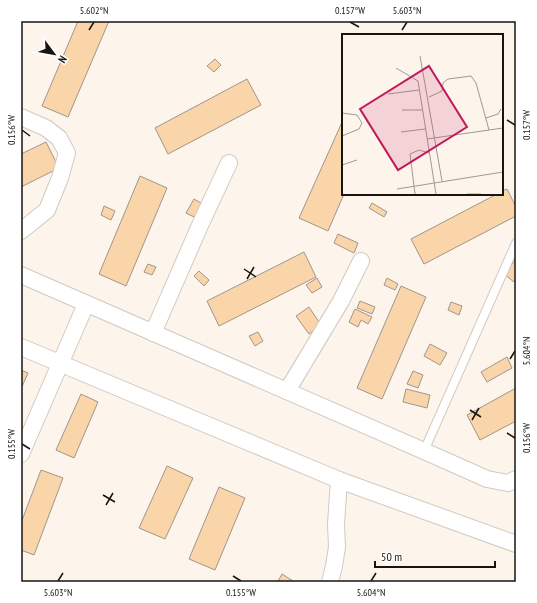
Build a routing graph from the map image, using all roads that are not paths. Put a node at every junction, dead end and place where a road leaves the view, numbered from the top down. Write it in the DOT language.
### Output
graph roads {
  1 [pos="21,117"];
  2 [pos="229,163"];
  3 [pos="21,231"];
  4 [pos="516,243"];
  5 [pos="361,261"];
  6 [pos="21,275"];
  7 [pos="86,304"];
  8 [pos="153,333"];
  9 [pos="21,347"];
  10 [pos="61,364"];
  11 [pos="287,391"];
  12 [pos="424,451"];
  13 [pos="21,454"];
  14 [pos="516,479"];
  15 [pos="339,480"];
  16 [pos="516,544"];
  17 [pos="330,582"];
  1 -- 3 [label="street"];
  2 -- 8 [label="street"];
  4 -- 12 [label="lane"];
  5 -- 11 [label="street"];
  6 -- 7 [label="street"];
  7 -- 8 [label="street"];
  7 -- 10 [label="street"];
  8 -- 11 [label="street"];
  9 -- 10 [label="street"];
  10 -- 13 [label="street"];
  10 -- 15 [label="street"];
  11 -- 12 [label="street"];
  12 -- 14 [label="street"];
  15 -- 16 [label="street"];
  15 -- 17 [label="street"];
}
